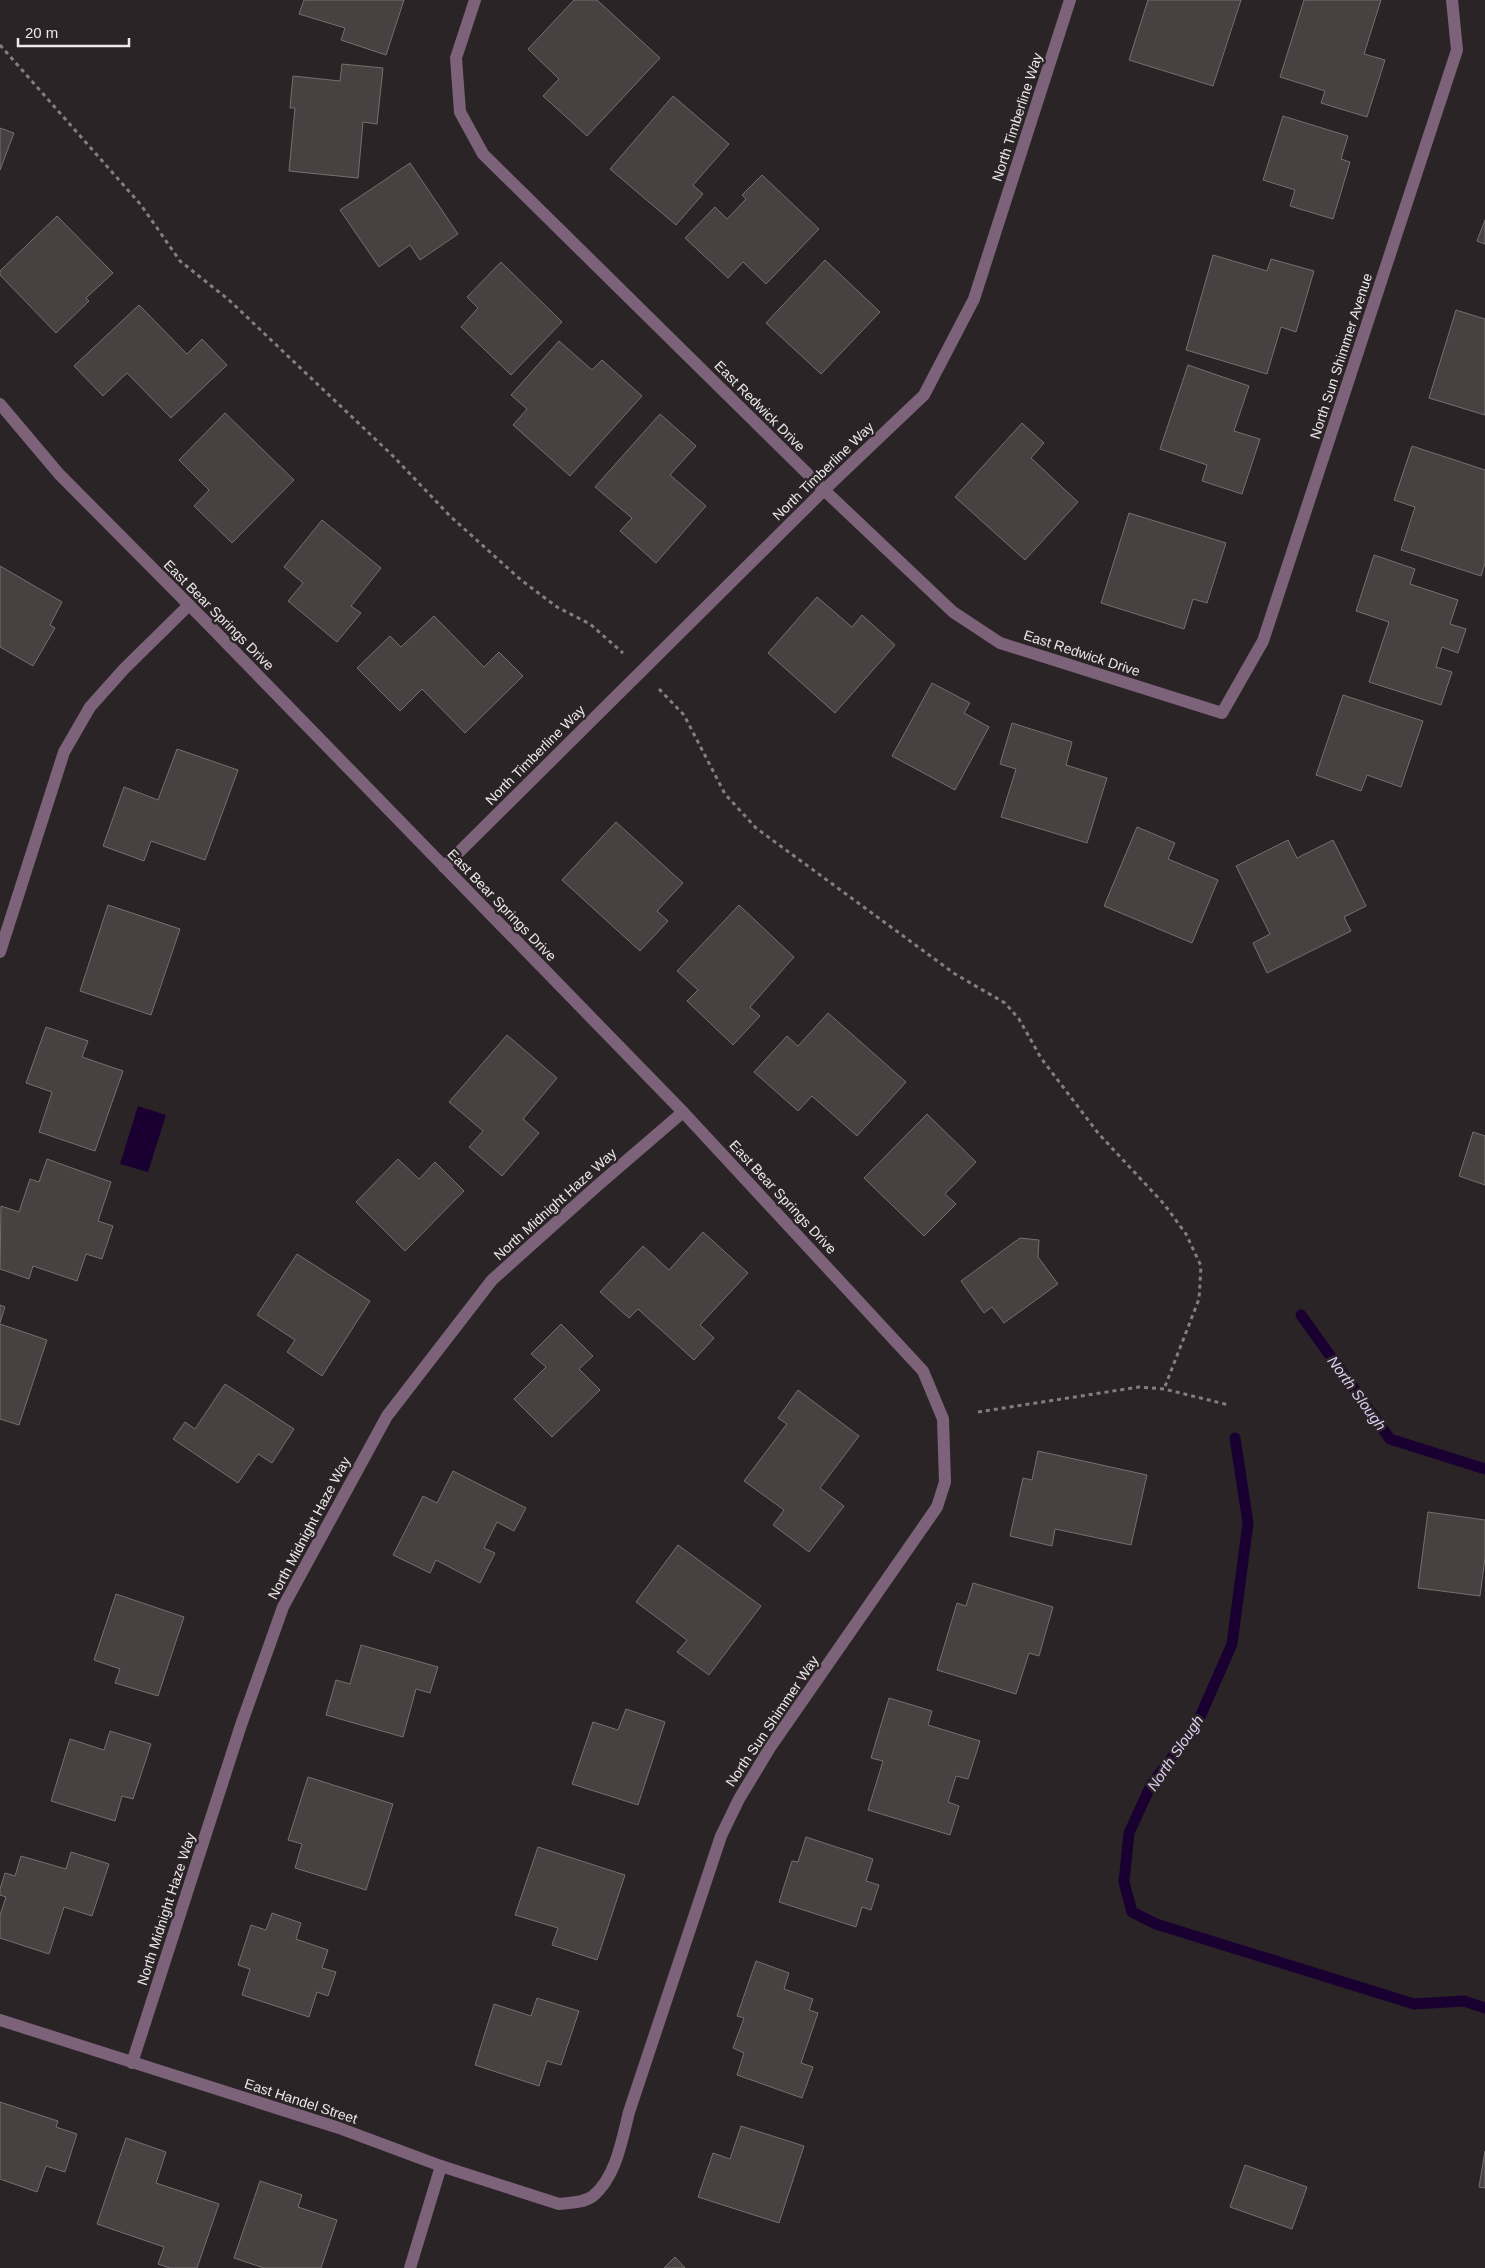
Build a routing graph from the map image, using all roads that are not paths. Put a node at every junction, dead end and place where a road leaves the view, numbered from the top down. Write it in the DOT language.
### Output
graph roads {
  1 [pos="475,0"];
  2 [pos="1070,0"];
  3 [pos="1452,0"];
  4 [pos="0,404"];
  5 [pos="824,490"];
  6 [pos="189,605"];
  7 [pos="1222,714"];
  8 [pos="444,866"];
  9 [pos="0,952"];
  10 [pos="683,1112"];
  11 [pos="944,1448"];
  12 [pos="0,2020"];
  13 [pos="132,2063"];
  14 [pos="440,2166"];
  15 [pos="592,2197"];
  16 [pos="410,2268"];
  1 -- 5 [label="street, East Redwick Drive"];
  2 -- 5 [label="street, North Timberline Way"];
  3 -- 7 [label="street, North Sun Shimmer Avenue"];
  4 -- 6 [label="street, East Bear Springs Drive"];
  5 -- 7 [label="street, East Redwick Drive"];
  5 -- 8 [label="street, North Timberline Way"];
  6 -- 8 [label="street, East Bear Springs Drive"];
  6 -- 9 [label="street"];
  8 -- 10 [label="street, East Bear Springs Drive"];
  10 -- 11 [label="street, East Bear Springs Drive"];
  10 -- 13 [label="street, North Midnight Haze Way"];
  11 -- 15 [label="street, North Sun Shimmer Way"];
  12 -- 13 [label="street, East Handel Street"];
  13 -- 14 [label="street, East Handel Street"];
  14 -- 15 [label="street, East Handel Street"];
  14 -- 16 [label="street"];
}
